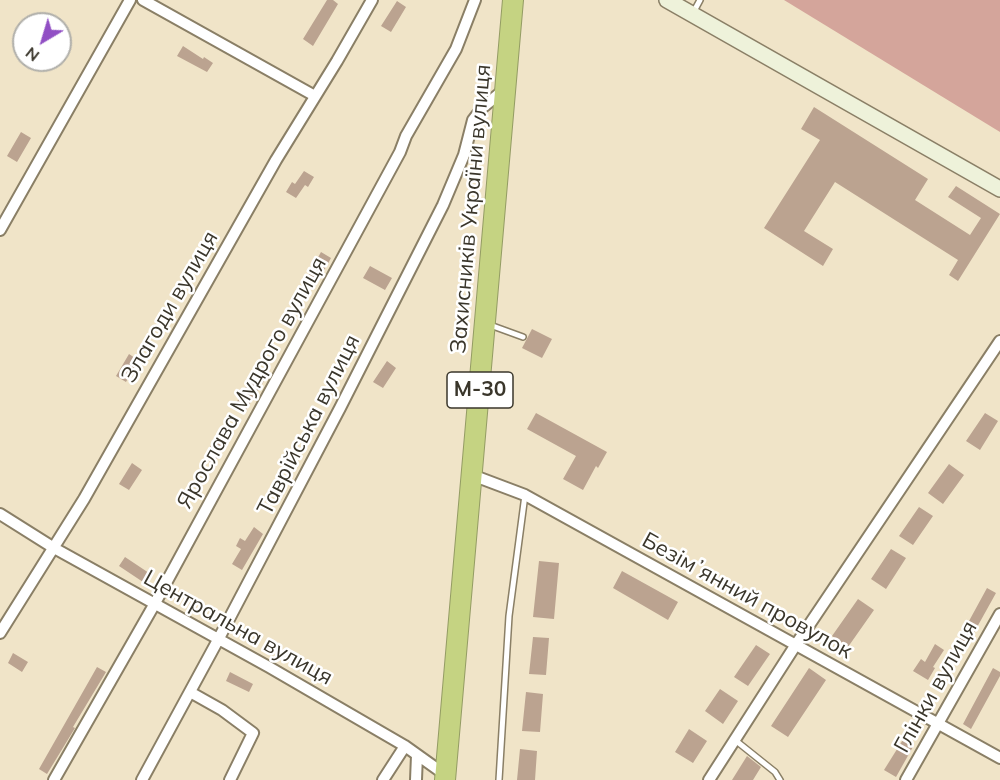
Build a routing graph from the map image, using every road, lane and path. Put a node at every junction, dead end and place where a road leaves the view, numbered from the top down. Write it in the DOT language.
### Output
graph roads {
  1 [pos="130,0"];
  2 [pos="143,0"];
  3 [pos="372,0"];
  4 [pos="475,0"];
  5 [pos="513,0"];
  6 [pos="667,0"];
  7 [pos="700,0"];
  8 [pos="692,14"];
  9 [pos="504,90"];
  10 [pos="315,96"];
  11 [pos="1000,189"];
  12 [pos="0,230"];
  13 [pos="486,323"];
  14 [pos="523,337"];
  15 [pos="1000,341"];
  16 [pos="995,358"];
  17 [pos="472,474"];
  18 [pos="525,495"];
  19 [pos="0,514"];
  20 [pos="54,548"];
  21 [pos="154,605"];
  22 [pos="1000,614"];
  23 [pos="0,633"];
  24 [pos="218,640"];
  25 [pos="795,646"];
  26 [pos="190,692"];
  27 [pos="938,723"];
  28 [pos="735,740"];
  29 [pos="405,746"];
  30 [pos="417,755"];
  31 [pos="1000,758"];
  32 [pos="448,778"];
  33 [pos="54,780"];
  34 [pos="142,780"];
  35 [pos="230,780"];
  36 [pos="383,780"];
  37 [pos="416,780"];
  38 [pos="499,780"];
  39 [pos="709,780"];
  40 [pos="780,780"];
  41 [pos="906,780"];
  1 -- 12 [label="street"];
  2 -- 10 [label="street"];
  3 -- 10 [label="street, Злагоди вулиця"];
  4 -- 21 [label="street, Ярослава Мудрого вулиця"];
  5 -- 9 [label="highway, Захисників України вулиця / М-30"];
  6 -- 8 [label="main road"];
  7 -- 8 [label="lane"];
  8 -- 11 [label="main road"];
  9 -- 13 [label="highway, Захисників України вулиця / М-30"];
  9 -- 24 [label="street, Таврійська вулиця"];
  10 -- 20 [label="street, Злагоди вулиця"];
  13 -- 14 [label="lane"];
  13 -- 17 [label="highway, Захисників України вулиця / М-30"];
  15 -- 16 [label="street"];
  16 -- 25 [label="street"];
  17 -- 18 [label="street, Безімʼянний провулок"];
  17 -- 32 [label="highway, Захисників України вулиця / М-30"];
  18 -- 25 [label="street, Безімʼянний провулок"];
  18 -- 38 [label="lane"];
  19 -- 20 [label="street, Центральна вулиця"];
  20 -- 21 [label="street, Центральна вулиця"];
  20 -- 23 [label="street, Злагоди вулиця"];
  21 -- 24 [label="street, Центральна вулиця"];
  21 -- 33 [label="street, Ярослава Мудрого вулиця"];
  22 -- 27 [label="street, Глінки вулиця"];
  24 -- 26 [label="street, Таврійська вулиця"];
  24 -- 29 [label="street, Центральна вулиця"];
  25 -- 27 [label="street, Безімʼянний провулок"];
  25 -- 28 [label="street"];
  26 -- 34 [label="street, Таврійська вулиця"];
  26 -- 35 [label="street"];
  27 -- 31 [label="street, Безімʼянний провулок"];
  27 -- 41 [label="street, Глінки вулиця"];
  28 -- 39 [label="street"];
  28 -- 40 [label="lane"];
  29 -- 30 [label="street, Центральна вулиця"];
  29 -- 36 [label="street"];
  30 -- 32 [label="street, Центральна вулиця"];
  30 -- 37 [label="street"];
}
